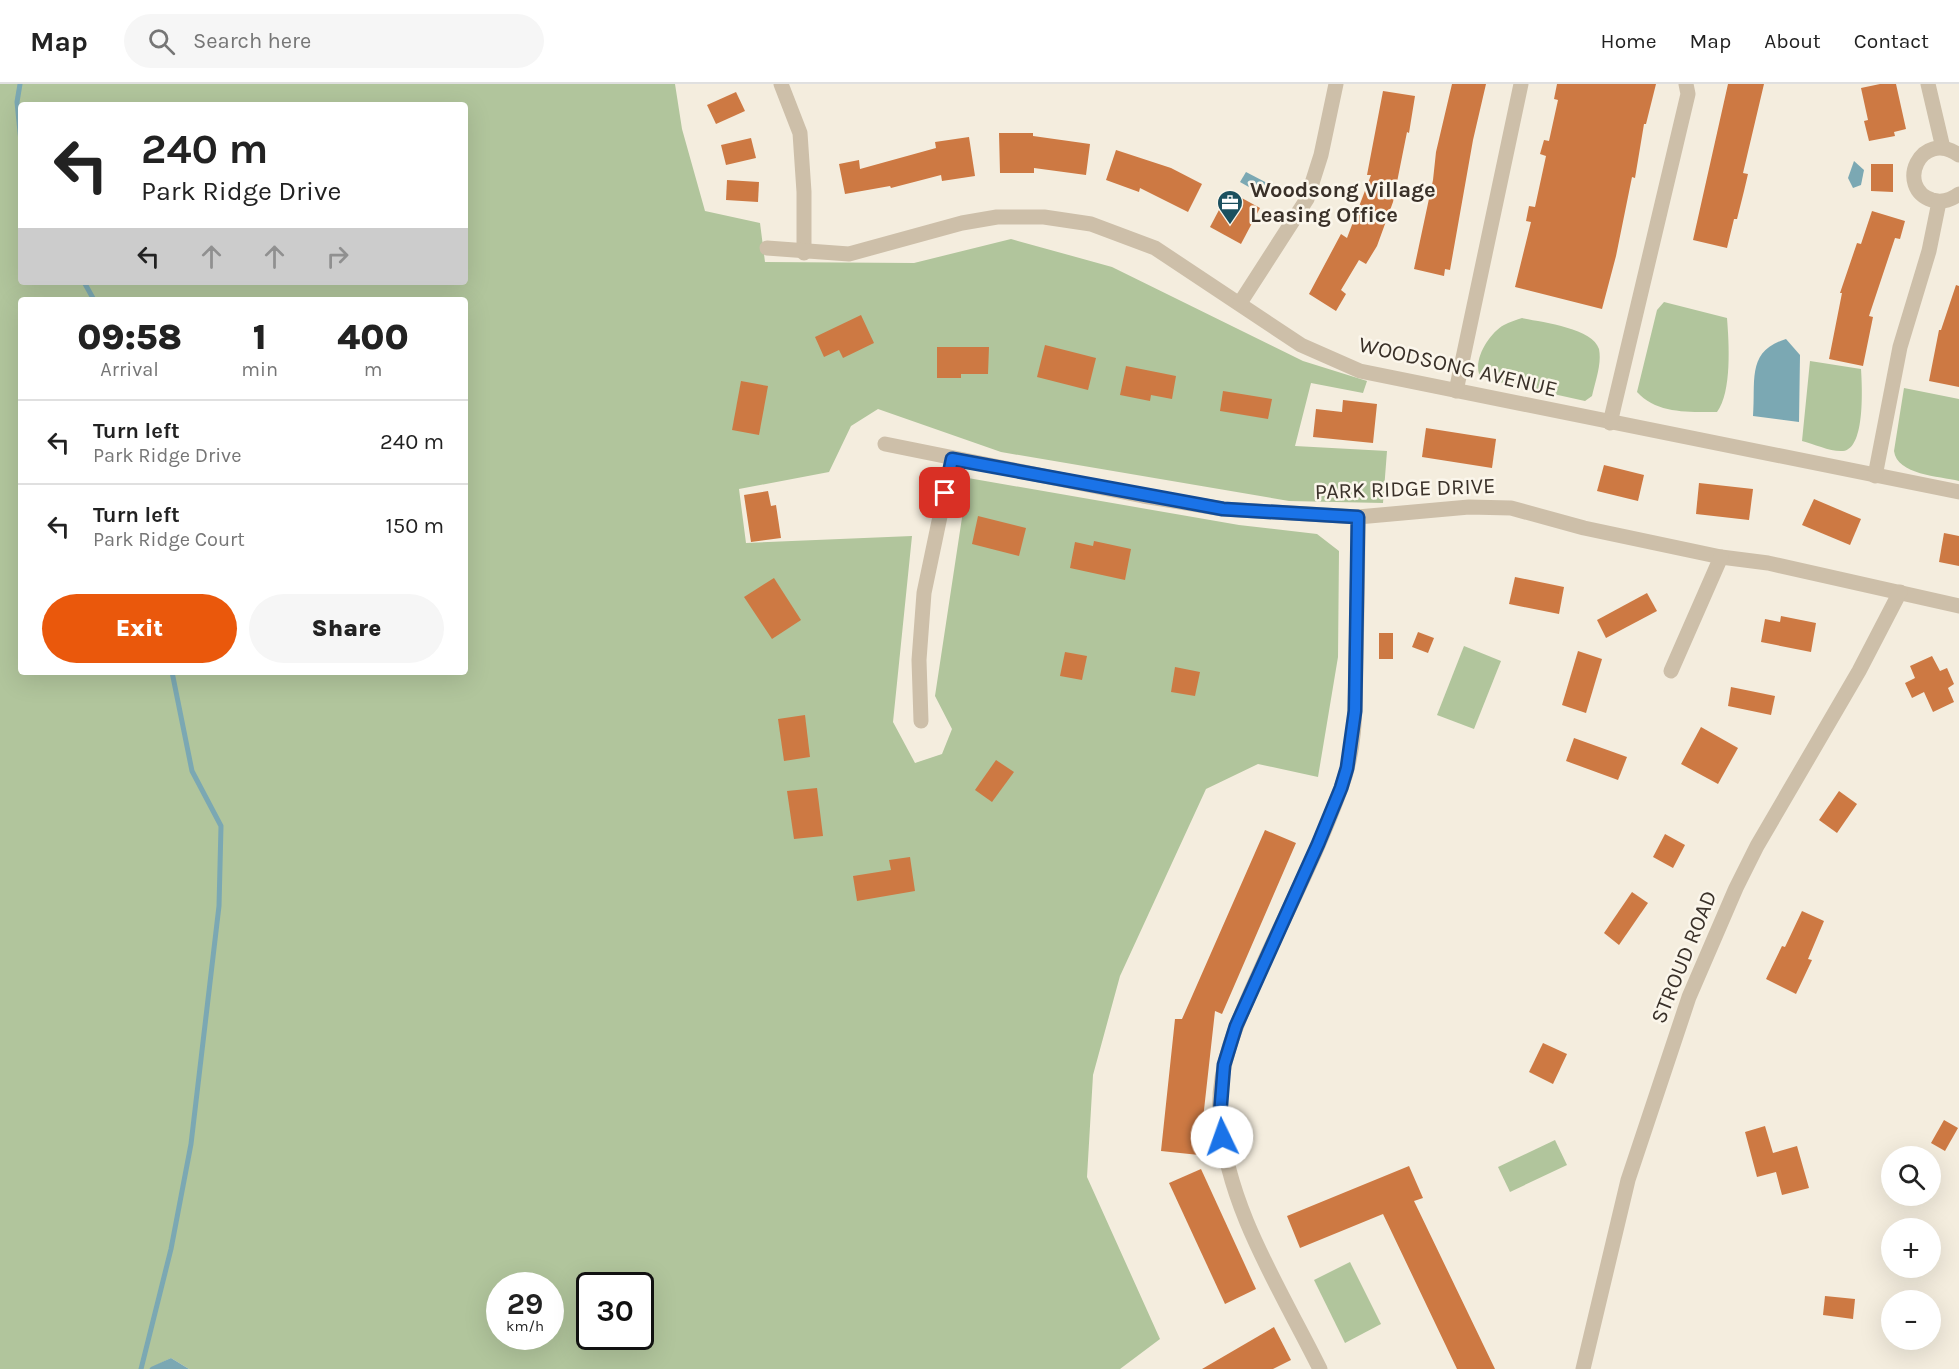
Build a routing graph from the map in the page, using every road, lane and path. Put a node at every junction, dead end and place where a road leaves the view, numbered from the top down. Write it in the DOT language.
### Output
graph roads {
  1 [pos="781,84"];
  2 [pos="1336,84"];
  3 [pos="1521,84"];
  4 [pos="1686,84"];
  5 [pos="1928,84"];
  6 [pos="1942,148"];
  7 [pos="1959,155"];
  8 [pos="1959,194"];
  9 [pos="1939,202"];
  10 [pos="767,248"];
  11 [pos="804,252"];
  12 [pos="1240,303"];
  13 [pos="1456,391"];
  14 [pos="1610,423"];
  15 [pos="885,444"];
  16 [pos="952,459"];
  17 [pos="1875,476"];
  18 [pos="1959,492"];
  19 [pos="1358,517"];
  20 [pos="1721,557"];
  21 [pos="1900,592"];
  22 [pos="1959,606"];
  23 [pos="1671,670"];
  24 [pos="921,721"];
  25 [pos="1320,1369"];
  26 [pos="1583,1369"];
  1 -- 11 [label="street"];
  2 -- 12 [label="street"];
  3 -- 13 [label="street"];
  4 -- 14 [label="street"];
  5 -- 6 [label="street"];
  6 -- 7 [label="street"];
  6 -- 9 [label="street"];
  8 -- 9 [label="street"];
  9 -- 17 [label="street"];
  10 -- 11 [label="street, WOODSONG AVENUE"];
  11 -- 12 [label="street, WOODSONG AVENUE"];
  12 -- 13 [label="street, WOODSONG AVENUE"];
  13 -- 14 [label="street, WOODSONG AVENUE"];
  14 -- 17 [label="street, WOODSONG AVENUE"];
  15 -- 16 [label="street, PARK RIDGE DRIVE"];
  16 -- 19 [label="street, PARK RIDGE DRIVE"];
  16 -- 24 [label="street"];
  17 -- 18 [label="street, WOODSONG AVENUE"];
  19 -- 20 [label="street, PARK RIDGE DRIVE"];
  19 -- 25 [label="street"];
  20 -- 21 [label="street, PARK RIDGE DRIVE"];
  20 -- 23 [label="street"];
  21 -- 22 [label="street, PARK RIDGE DRIVE"];
  21 -- 26 [label="street, STROUD ROAD"];
}
